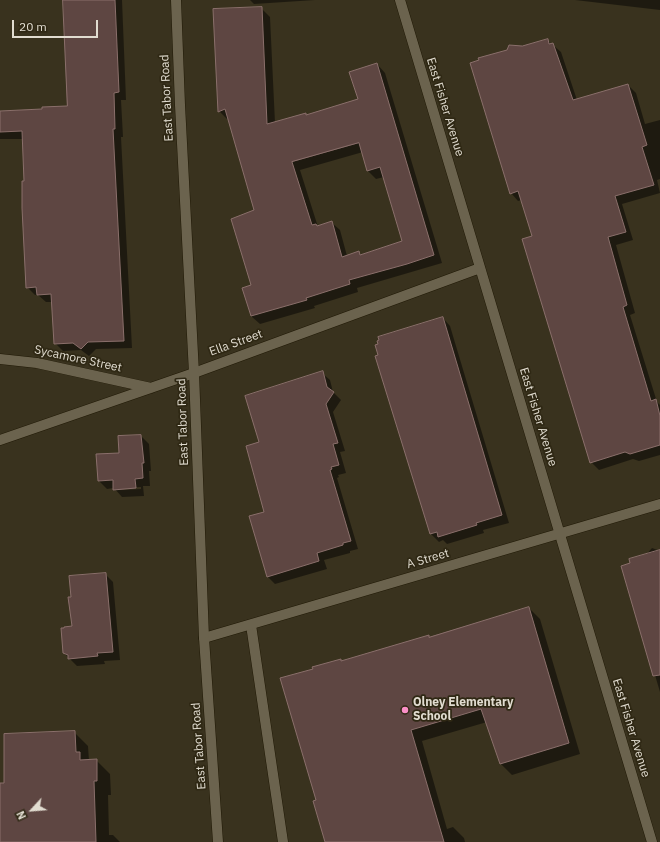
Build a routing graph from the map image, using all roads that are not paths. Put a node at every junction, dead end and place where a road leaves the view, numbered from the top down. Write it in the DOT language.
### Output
graph roads {
  1 [pos="176,0"];
  2 [pos="400,0"];
  3 [pos="480,268"];
  4 [pos="0,359"];
  5 [pos="194,373"];
  6 [pos="150,388"];
  7 [pos="0,440"];
  8 [pos="660,504"];
  9 [pos="560,534"];
  10 [pos="251,625"];
  11 [pos="204,638"];
  12 [pos="218,842"];
  13 [pos="283,842"];
  14 [pos="652,842"];
  1 -- 5 [label="street, East Tabor Road"];
  2 -- 3 [label="street, East Fisher Avenue"];
  3 -- 5 [label="street, Ella Street"];
  3 -- 9 [label="street, East Fisher Avenue"];
  4 -- 6 [label="street, Sycamore Street"];
  5 -- 6 [label="street, Ella Street"];
  5 -- 11 [label="street, East Tabor Road"];
  6 -- 7 [label="street, Ella Street"];
  8 -- 9 [label="street, A Street"];
  9 -- 10 [label="street, A Street"];
  9 -- 14 [label="street, East Fisher Avenue"];
  10 -- 11 [label="street, A Street"];
  10 -- 13 [label="street"];
  11 -- 12 [label="street, East Tabor Road"];
}
